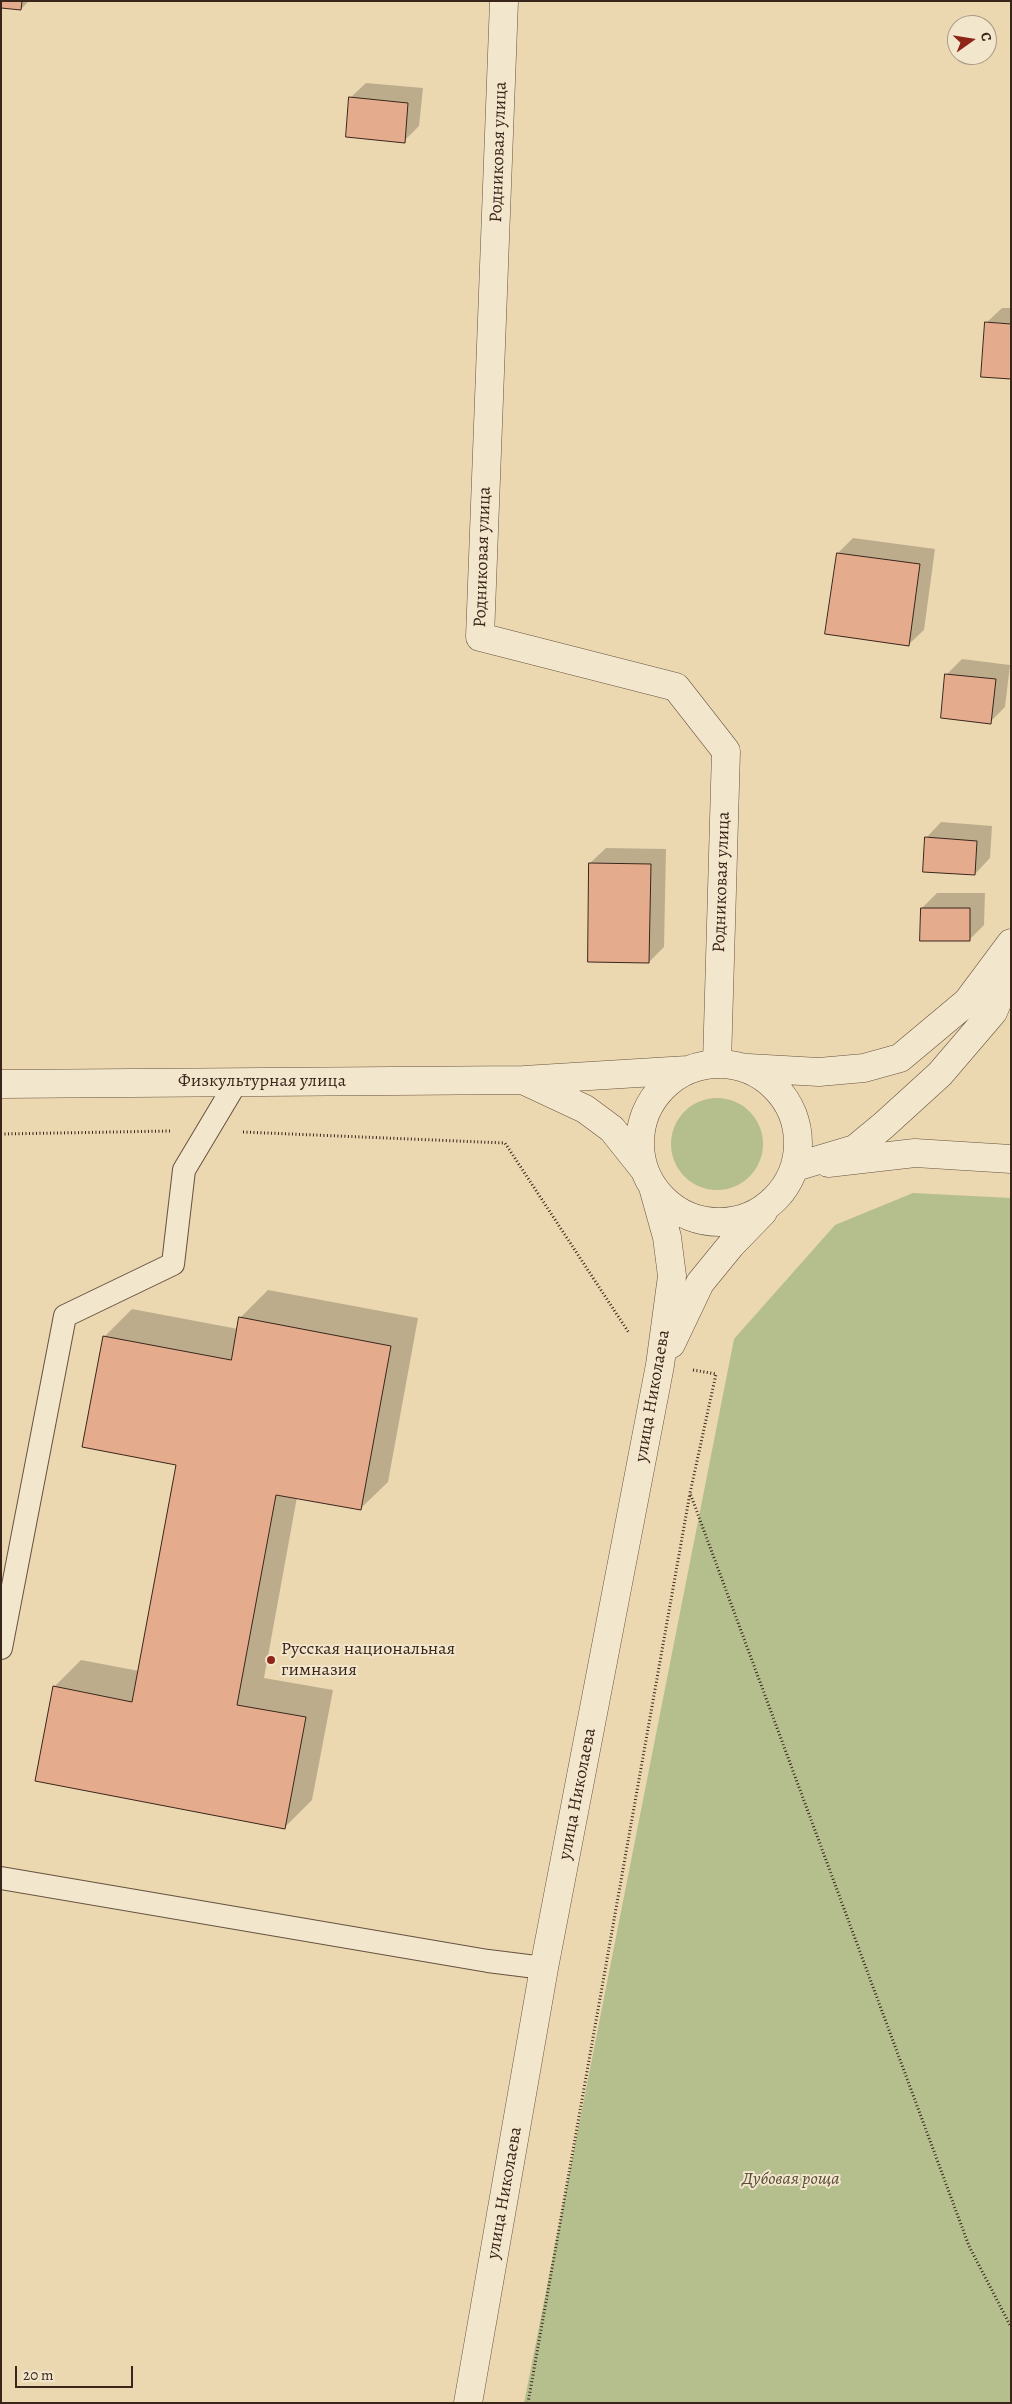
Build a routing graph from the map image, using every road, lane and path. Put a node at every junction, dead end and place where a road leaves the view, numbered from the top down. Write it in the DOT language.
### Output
graph roads {
  1 [pos="504,1"];
  2 [pos="1011,944"];
  3 [pos="1011,971"];
  4 [pos="717,1063"];
  5 [pos="747,1068"];
  6 [pos="688,1070"];
  7 [pos="524,1080"];
  8 [pos="236,1083"];
  9 [pos="1,1084"];
  10 [pos="209,1131"];
  11 [pos="1,1134"];
  12 [pos="1011,1159"];
  13 [pos="795,1167"];
  14 [pos="648,1177"];
  15 [pos="771,1203"];
  16 [pos="660,1366"];
  17 [pos="690,1493"];
  18 [pos="1,1648"];
  19 [pos="1,1878"];
  20 [pos="544,1968"];
  21 [pos="1011,2327"];
  22 [pos="468,2403"];
  23 [pos="528,2403"];
  1 -- 4 [label="street, Родниковая улица"];
  2 -- 5 [label="street"];
  3 -- 13 [label="street"];
  4 -- 5 [label="street, Физкультурная улица"];
  4 -- 6 [label="street, Физкультурная улица"];
  5 -- 13 [label="street, Физкультурная улица"];
  6 -- 7 [label="street, Физкультурная улица"];
  6 -- 14 [label="street, Физкультурная улица"];
  7 -- 8 [label="street, Физкультурная улица"];
  7 -- 14 [label="street, Физкультурная улица"];
  8 -- 9 [label="street, Физкультурная улица"];
  8 -- 10 [label="lane"];
  10 -- 11 [label="path"];
  10 -- 16 [label="path"];
  10 -- 18 [label="lane"];
  12 -- 13 [label="street"];
  13 -- 15 [label="street, Физкультурная улица"];
  14 -- 15 [label="street, Физкультурная улица"];
  14 -- 16 [label="street, улица Николаева"];
  15 -- 16 [label="street"];
  16 -- 17 [label="path"];
  16 -- 20 [label="street, улица Николаева"];
  17 -- 21 [label="path"];
  17 -- 23 [label="path"];
  19 -- 20 [label="lane"];
  20 -- 22 [label="street, улица Николаева"];
}
